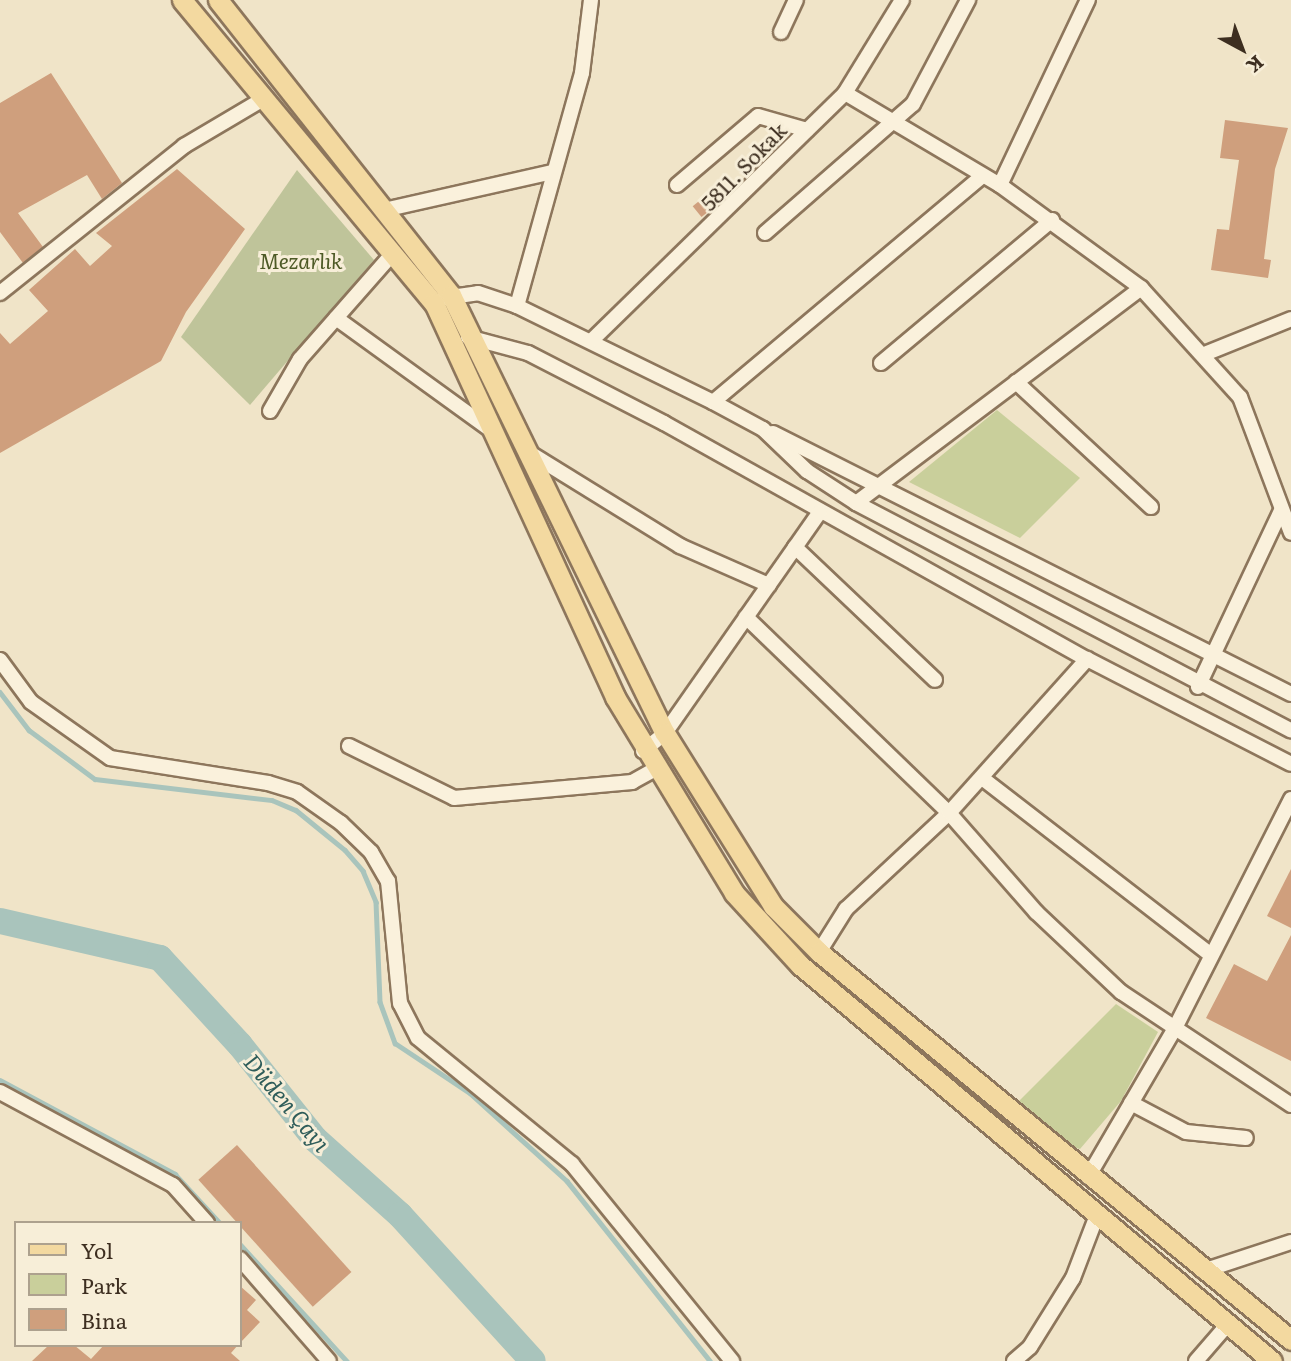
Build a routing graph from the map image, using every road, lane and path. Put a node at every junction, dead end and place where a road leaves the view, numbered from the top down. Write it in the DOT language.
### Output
graph roads {
  1 [pos="181,0"];
  2 [pos="218,0"];
  3 [pos="591,0"];
  4 [pos="796,0"];
  5 [pos="902,0"];
  6 [pos="968,0"];
  7 [pos="1088,0"];
  8 [pos="781,32"];
  9 [pos="845,93"];
  10 [pos="263,99"];
  11 [pos="895,121"];
  12 [pos="807,130"];
  13 [pos="553,172"];
  14 [pos="982,176"];
  15 [pos="677,185"];
  16 [pos="1000,185"];
  17 [pos="384,210"];
  18 [pos="1052,220"];
  19 [pos="765,233"];
  20 [pos="393,253"];
  21 [pos="1141,288"];
  22 [pos="0,293"];
  23 [pos="442,299"];
  24 [pos="517,306"];
  25 [pos="336,318"];
  26 [pos="1291,319"];
  27 [pos="446,330"];
  28 [pos="474,339"];
  29 [pos="590,341"];
  30 [pos="1207,353"];
  31 [pos="881,363"];
  32 [pos="1016,382"];
  33 [pos="713,402"];
  34 [pos="270,411"];
  35 [pos="763,429"];
  36 [pos="493,432"];
  37 [pos="521,448"];
  38 [pos="882,484"];
  39 [pos="1283,500"];
  40 [pos="856,503"];
  41 [pos="1150,507"];
  42 [pos="819,513"];
  43 [pos="1291,533"];
  44 [pos="795,547"];
  45 [pos="769,585"];
  46 [pos="747,617"];
  47 [pos="1214,653"];
  48 [pos="1087,659"];
  49 [pos="0,660"];
  50 [pos="935,680"];
  51 [pos="1198,687"];
  52 [pos="1291,694"];
  53 [pos="1291,730"];
  54 [pos="666,733"];
  55 [pos="349,746"];
  56 [pos="643,751"];
  57 [pos="1291,764"];
  58 [pos="654,769"];
  59 [pos="982,778"];
  60 [pos="1291,799"];
  61 [pos="949,813"];
  62 [pos="819,952"];
  63 [pos="1210,954"];
  64 [pos="1174,1030"];
  65 [pos="0,1092"];
  66 [pos="1131,1103"];
  67 [pos="1291,1105"];
  68 [pos="1246,1138"];
  69 [pos="1088,1177"];
  70 [pos="1097,1215"];
  71 [pos="205,1221"];
  72 [pos="1291,1242"];
  73 [pos="242,1261"];
  74 [pos="1203,1270"];
  75 [pos="1227,1324"];
  76 [pos="1291,1340"];
  77 [pos="330,1361"];
  78 [pos="732,1361"];
  79 [pos="1014,1361"];
  80 [pos="1196,1361"];
  81 [pos="1272,1361"];
  1 -- 10 [label="main road"];
  2 -- 17 [label="main road"];
  3 -- 13 [label="street"];
  4 -- 8 [label="street"];
  5 -- 9 [label="street, 5811. Sokak"];
  6 -- 11 [label="street"];
  7 -- 16 [label="street"];
  9 -- 11 [label="street"];
  9 -- 12 [label="street, 5811. Sokak"];
  10 -- 20 [label="main road"];
  10 -- 22 [label="street"];
  11 -- 14 [label="street"];
  11 -- 19 [label="street"];
  12 -- 15 [label="street"];
  12 -- 29 [label="street, 5811. Sokak"];
  13 -- 17 [label="street"];
  13 -- 24 [label="street"];
  14 -- 16 [label="street"];
  14 -- 33 [label="street"];
  16 -- 18 [label="street"];
  17 -- 23 [label="main road"];
  18 -- 21 [label="street"];
  18 -- 31 [label="street"];
  20 -- 23 [label="main road"];
  20 -- 25 [label="street"];
  21 -- 30 [label="street"];
  21 -- 32 [label="street"];
  23 -- 24 [label="street"];
  23 -- 27 [label="main road"];
  23 -- 28 [label="main road"];
  24 -- 29 [label="street"];
  25 -- 34 [label="street"];
  25 -- 36 [label="street"];
  26 -- 30 [label="street"];
  27 -- 28 [label="street"];
  27 -- 36 [label="main road"];
  28 -- 37 [label="main road"];
  28 -- 42 [label="street"];
  29 -- 33 [label="street"];
  30 -- 39 [label="street"];
  32 -- 38 [label="street"];
  32 -- 41 [label="street"];
  33 -- 35 [label="street"];
  35 -- 38 [label="street"];
  35 -- 40 [label="street"];
  36 -- 56 [label="main road"];
  37 -- 45 [label="street"];
  37 -- 54 [label="main road"];
  38 -- 40 [label="street"];
  38 -- 47 [label="street"];
  39 -- 43 [label="street"];
  39 -- 47 [label="street"];
  40 -- 51 [label="street"];
  42 -- 44 [label="street"];
  42 -- 48 [label="street"];
  44 -- 45 [label="street"];
  44 -- 50 [label="street"];
  45 -- 46 [label="street"];
  46 -- 54 [label="street"];
  46 -- 61 [label="street"];
  47 -- 51 [label="street"];
  47 -- 52 [label="street"];
  48 -- 57 [label="street"];
  48 -- 59 [label="street"];
  49 -- 78 [label="street"];
  51 -- 53 [label="street"];
  54 -- 56 [label="street"];
  54 -- 62 [label="main road"];
  55 -- 58 [label="street"];
  56 -- 58 [label="main road"];
  58 -- 70 [label="main road"];
  59 -- 61 [label="street"];
  59 -- 63 [label="street"];
  60 -- 63 [label="street"];
  61 -- 62 [label="street"];
  61 -- 64 [label="street"];
  62 -- 69 [label="main road"];
  63 -- 64 [label="street"];
  64 -- 66 [label="street"];
  64 -- 67 [label="street"];
  65 -- 71 [label="street"];
  66 -- 68 [label="street"];
  66 -- 69 [label="street"];
  69 -- 74 [label="main road"];
  70 -- 75 [label="main road"];
  70 -- 79 [label="street"];
  72 -- 74 [label="street"];
  73 -- 77 [label="street"];
  74 -- 76 [label="main road"];
  75 -- 80 [label="street"];
  75 -- 81 [label="main road"];
}
